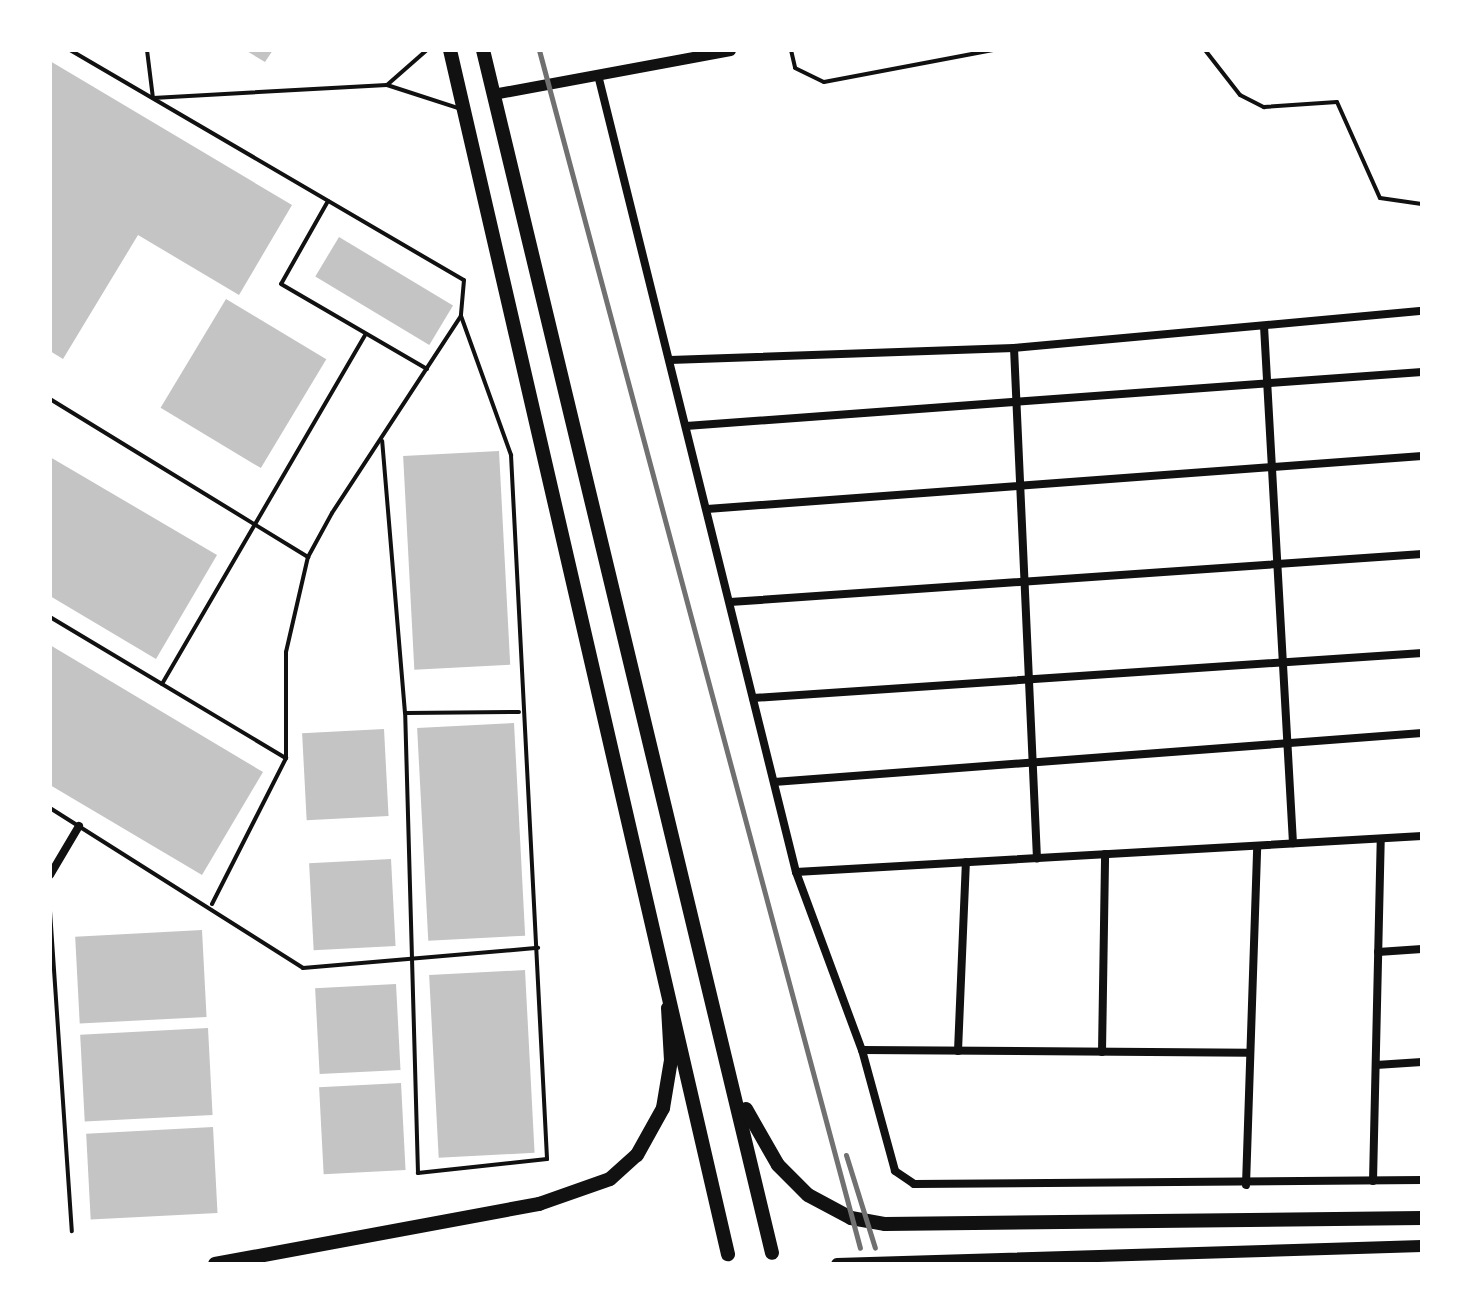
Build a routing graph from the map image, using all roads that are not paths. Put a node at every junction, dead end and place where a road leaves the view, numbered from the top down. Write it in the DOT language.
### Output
graph roads {
  1 [pos="70,50"];
  2 [pos="147,50"];
  3 [pos="427,50"];
  4 [pos="450,50"];
  5 [pos="483,50"];
  6 [pos="730,50"];
  7 [pos="791,50"];
  8 [pos="993,50"];
  9 [pos="1205,50"];
  10 [pos="598,75"];
  11 [pos="387,85"];
  12 [pos="493,94"];
  13 [pos="153,98"];
  14 [pos="464,110"];
  15 [pos="328,201"];
  16 [pos="1422,204"];
  17 [pos="1422,311"];
  18 [pos="461,316"];
  19 [pos="1264,326"];
  20 [pos="366,334"];
  21 [pos="1014,348"];
  22 [pos="670,360"];
  23 [pos="427,369"];
  24 [pos="1422,372"];
  25 [pos="1267,385"];
  26 [pos="50,399"];
  27 [pos="1017,402"];
  28 [pos="686,426"];
  29 [pos="382,441"];
  30 [pos="1422,456"];
  31 [pos="1272,466"];
  32 [pos="1020,484"];
  33 [pos="707,509"];
  34 [pos="253,523"];
  35 [pos="1422,554"];
  36 [pos="308,557"];
  37 [pos="1278,567"];
  38 [pos="1025,582"];
  39 [pos="730,602"];
  40 [pos="50,617"];
  41 [pos="1422,653"];
  42 [pos="1283,662"];
  43 [pos="1029,679"];
  44 [pos="162,684"];
  45 [pos="753,698"];
  46 [pos="519,712"];
  47 [pos="405,713"];
  48 [pos="1422,733"];
  49 [pos="1288,743"];
  50 [pos="286,758"];
  51 [pos="1033,763"];
  52 [pos="774,782"];
  53 [pos="50,808"];
  54 [pos="79,826"];
  55 [pos="1422,836"];
  56 [pos="1381,839"];
  57 [pos="1293,843"];
  58 [pos="1257,846"];
  59 [pos="1105,854"];
  60 [pos="1037,858"];
  61 [pos="966,862"];
  62 [pos="796,872"];
  63 [pos="50,875"];
  64 [pos="212,904"];
  65 [pos="50,911"];
  66 [pos="538,948"];
  67 [pos="1422,949"];
  68 [pos="1378,952"];
  69 [pos="664,956"];
  70 [pos="415,957"];
  71 [pos="862,1050"];
  72 [pos="958,1051"];
  73 [pos="1102,1052"];
  74 [pos="1250,1053"];
  75 [pos="1422,1062"];
  76 [pos="1376,1065"];
  77 [pos="735,1085"];
  78 [pos="1422,1180"];
  79 [pos="1373,1181"];
  80 [pos="1246,1185"];
  81 [pos="1422,1218"];
  82 [pos="72,1231"];
  83 [pos="1422,1246"];
  84 [pos="772,1253"];
  85 [pos="728,1254"];
  86 [pos="215,1264"];
  87 [pos="837,1264"];
  1 -- 13 [label="lane"];
  2 -- 13 [label="lane"];
  3 -- 11 [label="lane"];
  4 -- 14 [label="highway"];
  5 -- 12 [label="highway"];
  6 -- 10 [label="street"];
  7 -- 8 [label="lane"];
  9 -- 16 [label="lane"];
  10 -- 12 [label="street"];
  10 -- 22 [label="street"];
  11 -- 13 [label="lane"];
  11 -- 14 [label="lane"];
  12 -- 77 [label="highway"];
  13 -- 15 [label="lane"];
  14 -- 69 [label="highway"];
  15 -- 18 [label="lane"];
  15 -- 20 [label="lane"];
  17 -- 19 [label="street"];
  18 -- 23 [label="lane"];
  18 -- 46 [label="lane"];
  19 -- 21 [label="street"];
  19 -- 25 [label="street"];
  20 -- 23 [label="lane"];
  20 -- 34 [label="lane"];
  21 -- 22 [label="street"];
  21 -- 27 [label="street"];
  22 -- 28 [label="street"];
  23 -- 29 [label="lane"];
  24 -- 25 [label="street"];
  25 -- 27 [label="street"];
  25 -- 31 [label="street"];
  26 -- 34 [label="lane"];
  27 -- 28 [label="street"];
  27 -- 32 [label="street"];
  28 -- 33 [label="street"];
  29 -- 36 [label="lane"];
  29 -- 47 [label="lane"];
  30 -- 31 [label="street"];
  31 -- 32 [label="street"];
  31 -- 37 [label="street"];
  32 -- 33 [label="street"];
  32 -- 38 [label="street"];
  33 -- 39 [label="street"];
  34 -- 36 [label="lane"];
  34 -- 44 [label="lane"];
  35 -- 37 [label="street"];
  36 -- 50 [label="lane"];
  37 -- 38 [label="street"];
  37 -- 42 [label="street"];
  38 -- 39 [label="street"];
  38 -- 43 [label="street"];
  39 -- 45 [label="street"];
  40 -- 44 [label="lane"];
  41 -- 42 [label="street"];
  42 -- 43 [label="street"];
  42 -- 49 [label="street"];
  43 -- 45 [label="street"];
  43 -- 51 [label="street"];
  44 -- 50 [label="lane"];
  45 -- 52 [label="street"];
  46 -- 47 [label="lane"];
  46 -- 66 [label="lane"];
  47 -- 70 [label="lane"];
  48 -- 49 [label="street"];
  49 -- 51 [label="street"];
  49 -- 57 [label="street"];
  50 -- 64 [label="lane"];
  51 -- 52 [label="street"];
  51 -- 60 [label="street"];
  52 -- 62 [label="street"];
  53 -- 54 [label="lane"];
  54 -- 63 [label="street"];
  54 -- 64 [label="lane"];
  55 -- 56 [label="street"];
  56 -- 57 [label="street"];
  56 -- 68 [label="street"];
  57 -- 58 [label="street"];
  58 -- 59 [label="street"];
  58 -- 74 [label="street"];
  59 -- 60 [label="street"];
  59 -- 73 [label="street"];
  60 -- 61 [label="street"];
  61 -- 62 [label="street"];
  61 -- 72 [label="street"];
  62 -- 71 [label="street"];
  64 -- 70 [label="lane"];
  65 -- 82 [label="lane"];
  66 -- 70 [label="lane"];
  66 -- 70 [label="lane"];
  67 -- 68 [label="street"];
  68 -- 76 [label="street"];
  69 -- 85 [label="highway"];
  69 -- 86 [label="highway"];
  71 -- 72 [label="street"];
  71 -- 80 [label="street"];
  72 -- 73 [label="street"];
  73 -- 74 [label="street"];
  74 -- 80 [label="street"];
  75 -- 76 [label="street"];
  76 -- 79 [label="street"];
  77 -- 81 [label="highway"];
  77 -- 84 [label="highway"];
  78 -- 79 [label="street"];
  79 -- 80 [label="street"];
  83 -- 87 [label="main road"];
}
